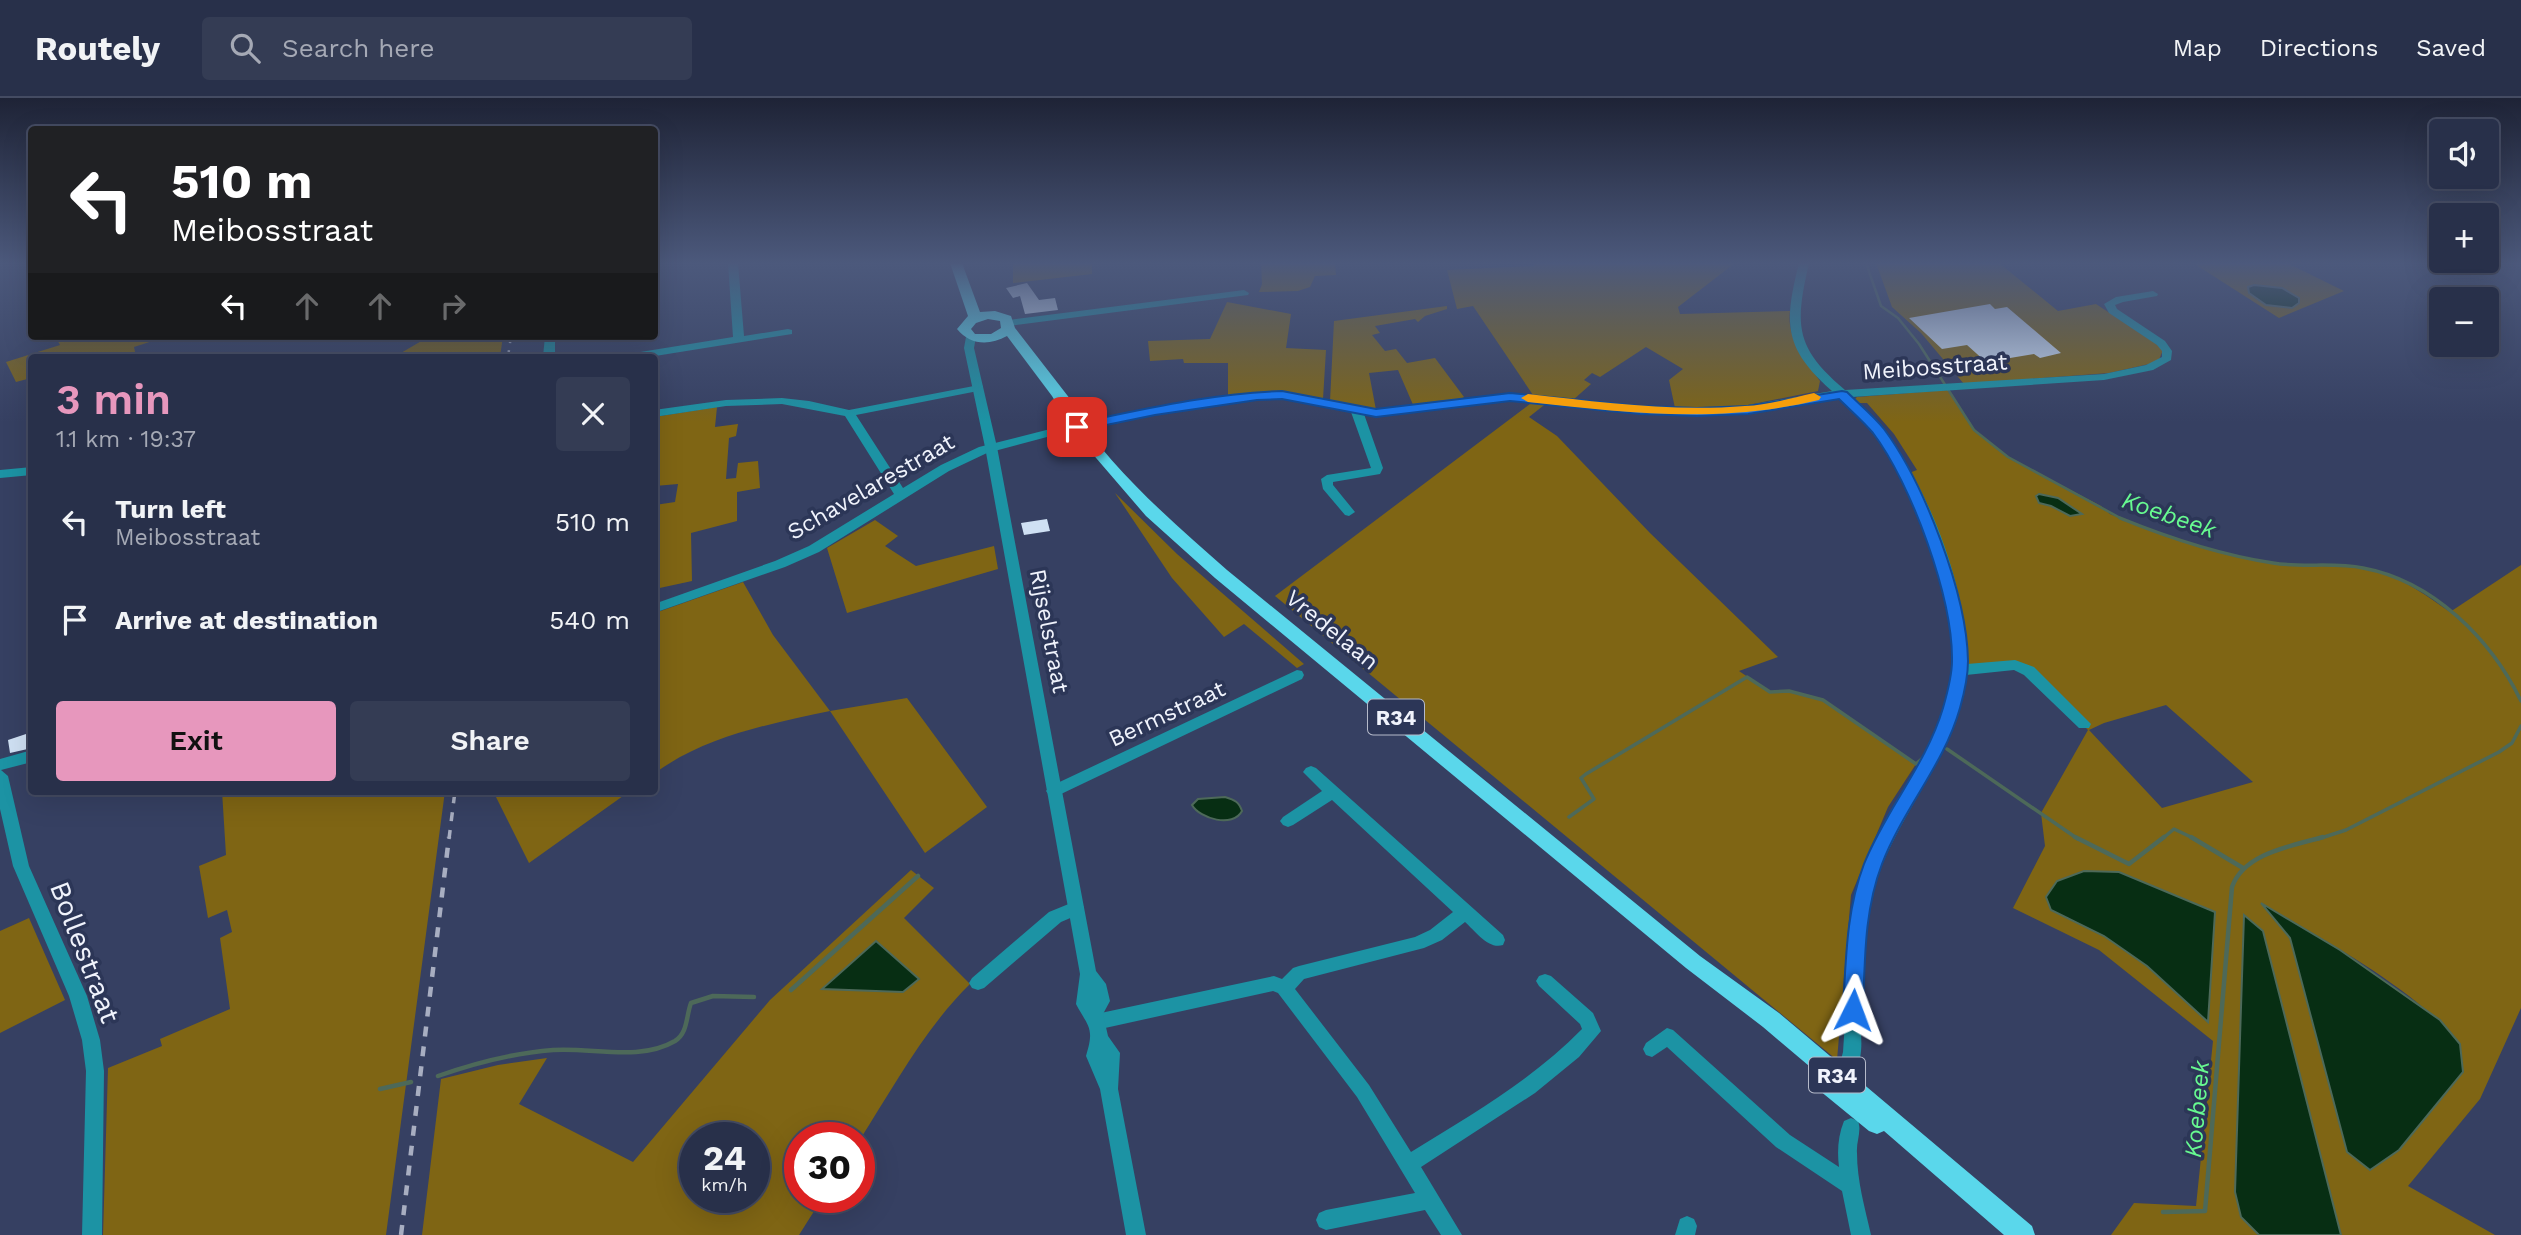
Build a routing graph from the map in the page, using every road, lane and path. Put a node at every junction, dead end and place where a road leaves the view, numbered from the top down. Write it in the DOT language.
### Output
graph roads {
  1 [pos="737,316"];
  2 [pos="985,316"];
  3 [pos="996,316"];
  4 [pos="1080,316"];
  5 [pos="1795,316"];
  6 [pos="2121,316"];
  7 [pos="975,318"];
  8 [pos="1009,326"];
  9 [pos="788,332"];
  10 [pos="971,337"];
  11 [pos="990,339"];
  12 [pos="739,340"];
  13 [pos="1024,349"];
  14 [pos="648,354"];
  15 [pos="975,363"];
  16 [pos="979,388"];
  17 [pos="1842,394"];
  18 [pos="1357,411"];
  19 [pos="658,413"];
  20 [pos="849,413"];
  21 [pos="1082,426"];
  22 [pos="1058,431"];
  23 [pos="991,447"];
  24 [pos="28,471"];
  25 [pos="0,474"];
  26 [pos="902,496"];
  27 [pos="1349,512"];
  28 [pos="658,608"];
  29 [pos="1960,670"];
  30 [pos="1297,675"];
  31 [pos="2084,724"];
  32 [pos="28,758"];
  33 [pos="0,765"];
  34 [pos="1311,772"];
  35 [pos="0,776"];
  36 [pos="1054,791"];
  37 [pos="1332,792"];
  38 [pos="1288,821"];
  39 [pos="1076,908"];
  40 [pos="1465,912"];
  41 [pos="1497,940"];
  42 [pos="1545,981"];
  43 [pos="978,983"];
  44 [pos="1284,988"];
  45 [pos="1097,1025"];
  46 [pos="1652,1049"];
  47 [pos="1838,1083"];
  48 [pos="1852,1127"];
  49 [pos="1410,1163"];
  50 [pos="1852,1187"];
  51 [pos="1431,1199"];
  52 [pos="1326,1220"];
  53 [pos="92,1235"];
  54 [pos="1136,1235"];
  55 [pos="1452,1235"];
  56 [pos="1861,1235"];
  57 [pos="2023,1235"];
  1 -- 12 [label="street"];
  2 -- 7 [label="main road"];
  3 -- 8 [label="main road"];
  4 -- 8 [label="street"];
  5 -- 17 [label="street"];
  6 -- 17 [label="street, Meibosstraat"];
  7 -- 10 [label="main road"];
  8 -- 11 [label="main road"];
  8 -- 13 [label="main road, Vredelaan / R34"];
  9 -- 12 [label="street"];
  10 -- 11 [label="main road"];
  10 -- 15 [label="street, Rijselstraat"];
  11 -- 13 [label="main road"];
  11 -- 15 [label="street"];
  12 -- 14 [label="street"];
  13 -- 21 [label="main road, Vredelaan / R34"];
  15 -- 16 [label="street, Rijselstraat"];
  16 -- 20 [label="street"];
  16 -- 23 [label="street, Rijselstraat"];
  17 -- 18 [label="street, Meibosstraat"];
  17 -- 29 [label="street"];
  18 -- 21 [label="street, Meibosstraat"];
  18 -- 27 [label="street"];
  19 -- 20 [label="street"];
  20 -- 26 [label="street"];
  21 -- 47 [label="main road, Vredelaan / R34"];
  22 -- 23 [label="street"];
  23 -- 26 [label="street, Schavelarestraat"];
  23 -- 36 [label="street, Rijselstraat"];
  24 -- 25 [label="street"];
  26 -- 28 [label="street, Schavelarestraat"];
  29 -- 31 [label="street"];
  29 -- 47 [label="street"];
  30 -- 36 [label="street, Bermstraat"];
  32 -- 33 [label="street"];
  34 -- 37 [label="street"];
  35 -- 53 [label="street, Bollestraat"];
  36 -- 39 [label="street, Rijselstraat"];
  37 -- 38 [label="street"];
  37 -- 40 [label="street"];
  39 -- 43 [label="street"];
  39 -- 45 [label="street, Rijselstraat"];
  40 -- 41 [label="street"];
  40 -- 44 [label="street"];
  42 -- 49 [label="street"];
  44 -- 45 [label="street"];
  44 -- 49 [label="street"];
  45 -- 54 [label="street, Rijselstraat"];
  46 -- 50 [label="street"];
  47 -- 57 [label="main road, Vredelaan / R34"];
  48 -- 50 [label="street"];
  49 -- 51 [label="street"];
  50 -- 56 [label="street"];
  51 -- 52 [label="street"];
  51 -- 55 [label="street"];
}
